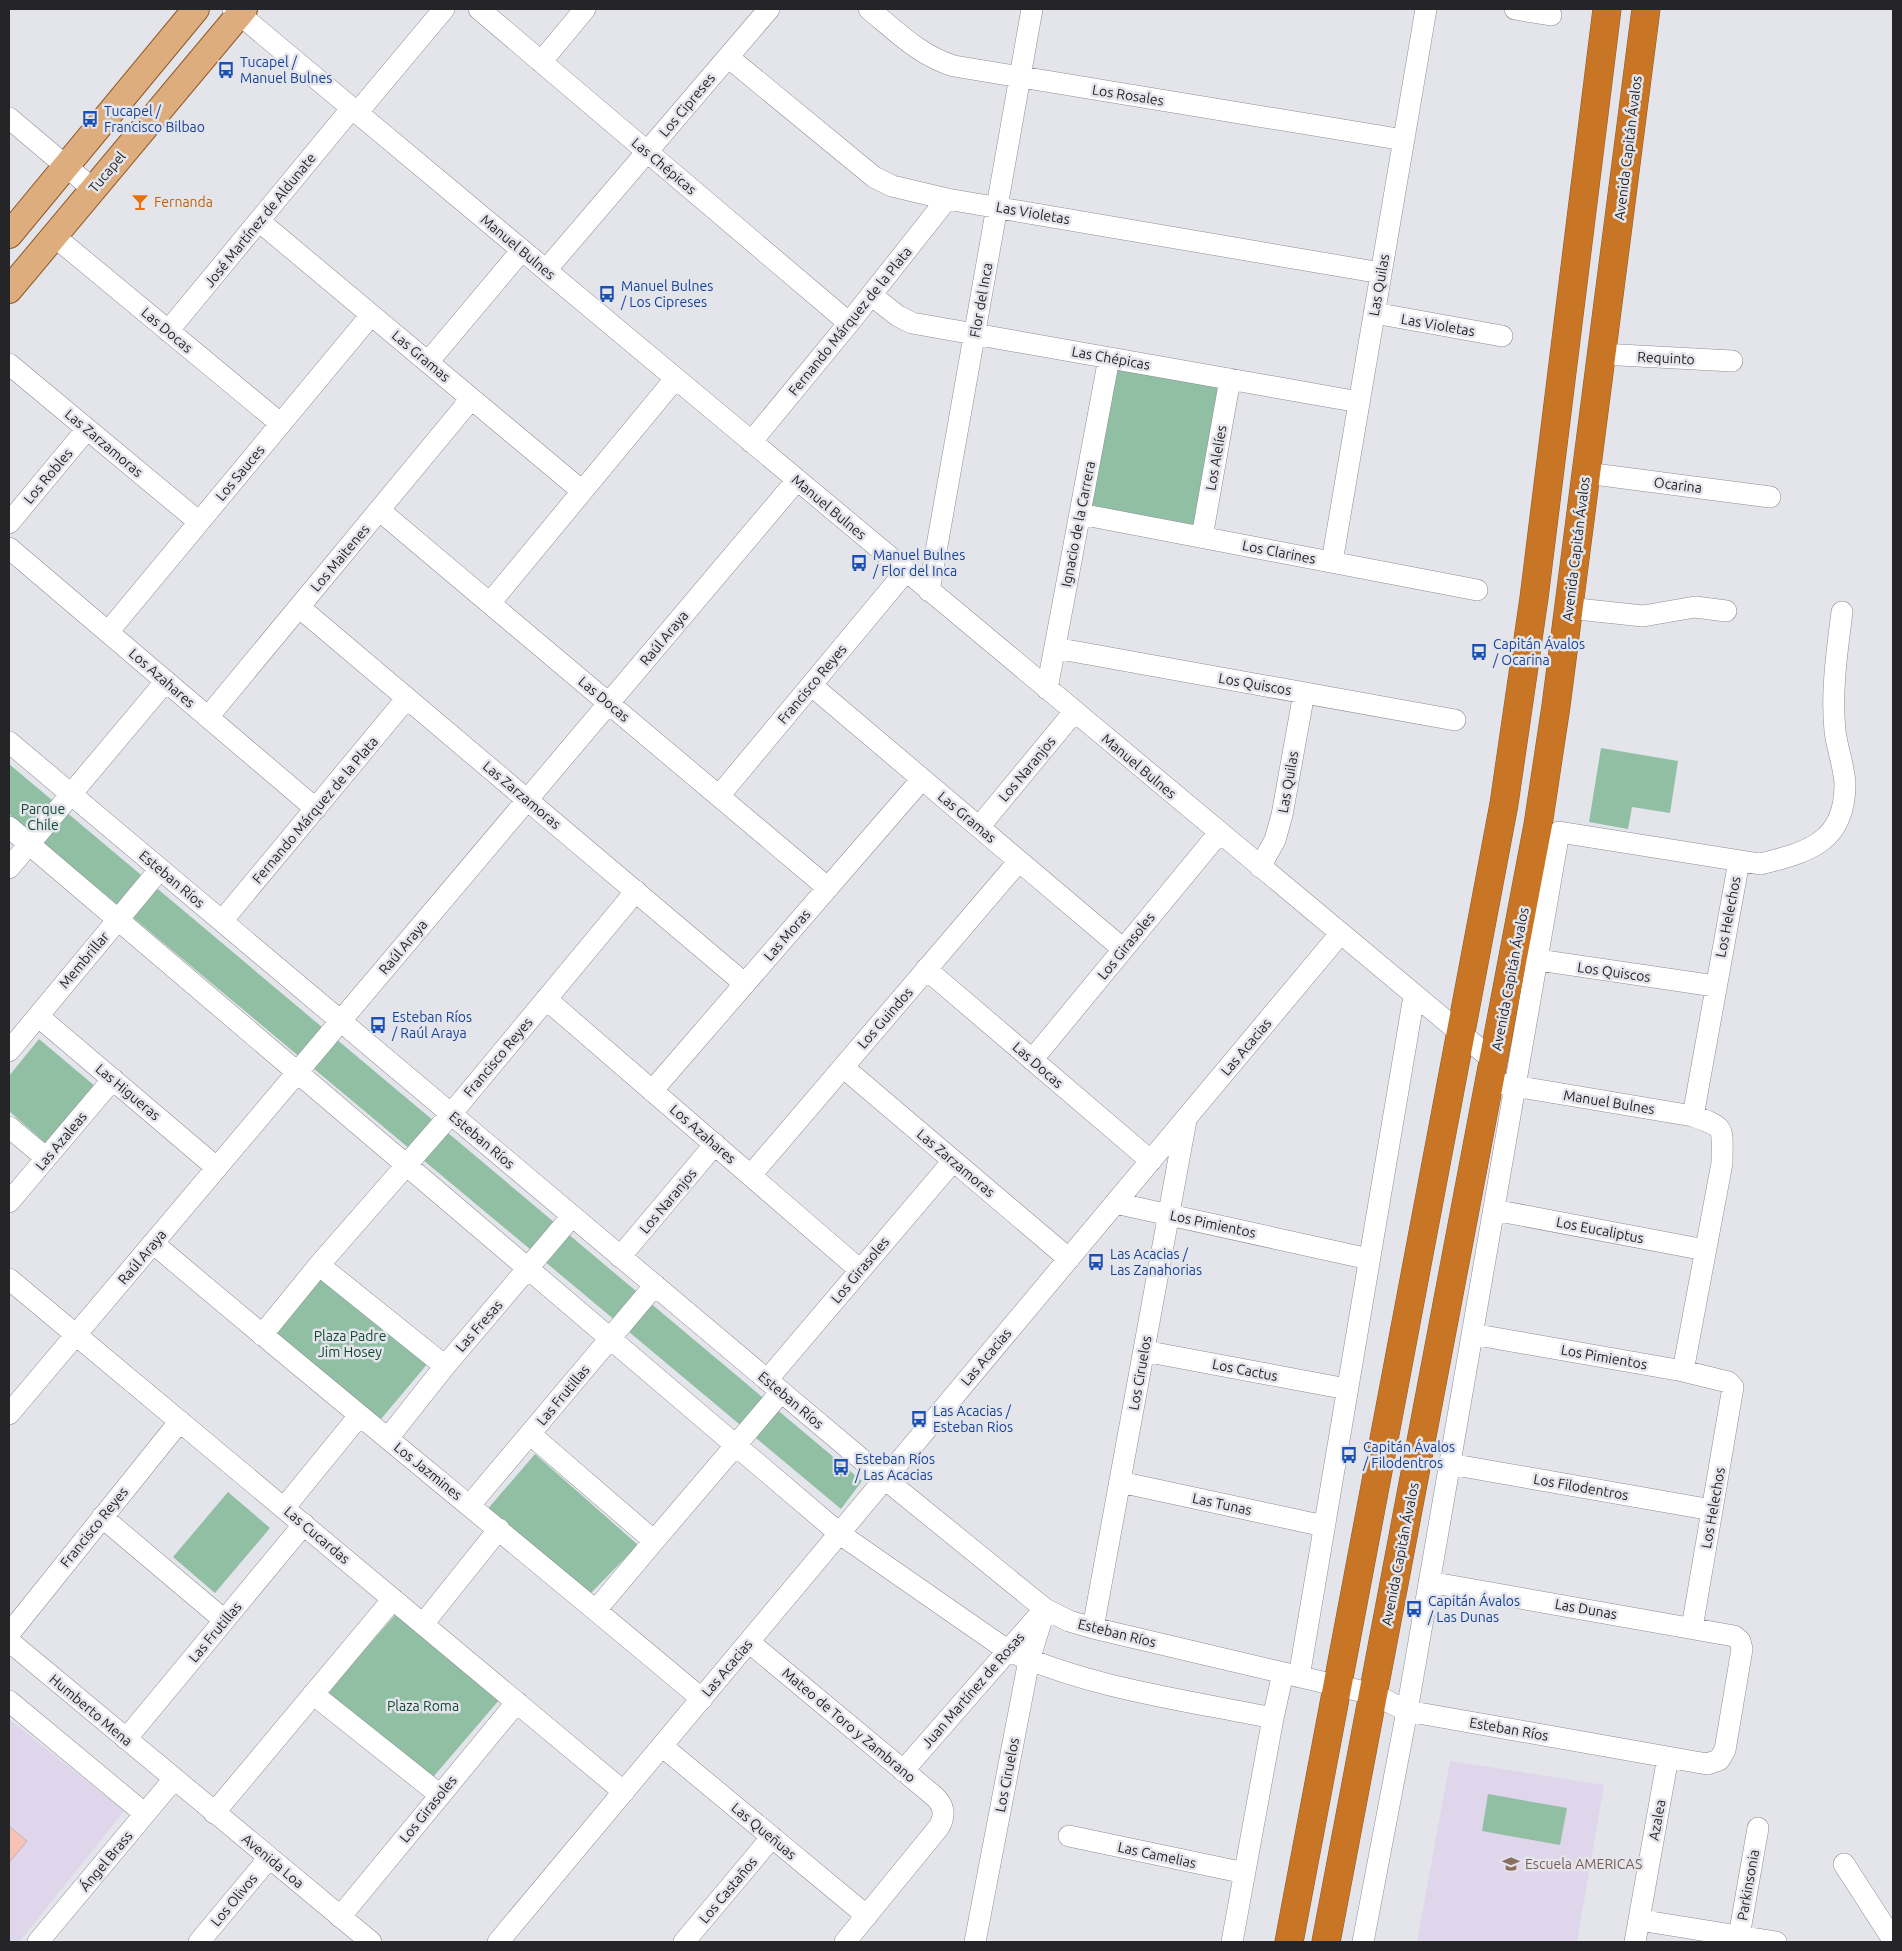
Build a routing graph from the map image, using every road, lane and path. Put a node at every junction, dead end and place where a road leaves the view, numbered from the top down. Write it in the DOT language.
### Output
graph roads {
  1 [pos="196,9"];
  2 [pos="444,9"];
  3 [pos="479,9"];
  4 [pos="586,9"];
  5 [pos="769,9"];
  6 [pos="869,9"];
  7 [pos="1032,9"];
  8 [pos="1426,9"];
  9 [pos="1515,9"];
  10 [pos="1607,9"];
  11 [pos="1646,9"];
  12 [pos="239,11"];
  13 [pos="1551,15"];
  14 [pos="728,56"];
  15 [pos="542,62"];
  16 [pos="1020,77"];
  17 [pos="354,110"];
  18 [pos="9,118"];
  19 [pos="1404,140"];
  20 [pos="647,152"];
  21 [pos="66,166"];
  22 [pos="93,189"];
  23 [pos="947,199"];
  24 [pos="997,207"];
  25 [pos="259,221"];
  26 [pos="9,235"];
  27 [pos="54,236"];
  28 [pos="522,250"];
  29 [pos="546,270"];
  30 [pos="1381,273"];
  31 [pos="9,290"];
  32 [pos="871,295"];
  33 [pos="1374,313"];
  34 [pos="371,314"];
  35 [pos="850,323"];
  36 [pos="168,331"];
  37 [pos="975,334"];
  38 [pos="1502,336"];
  39 [pos="1601,354"];
  40 [pos="1109,358"];
  41 [pos="1732,361"];
  42 [pos="428,362"];
  43 [pos="9,364"];
  44 [pos="676,379"];
  45 [pos="1230,379"];
  46 [pos="471,398"];
  47 [pos="1359,402"];
  48 [pos="280,424"];
  49 [pos="87,429"];
  50 [pos="751,442"];
  51 [pos="1586,473"];
  52 [pos="797,480"];
  53 [pos="582,491"];
  54 [pos="1770,497"];
  55 [pos="379,510"];
  56 [pos="1080,514"];
  57 [pos="199,522"];
  58 [pos="9,523"];
  59 [pos="1202,537"];
  60 [pos="9,548"];
  61 [pos="1332,562"];
  62 [pos="906,571"];
  63 [pos="1477,590"];
  64 [pos="929,591"];
  65 [pos="490,603"];
  66 [pos="299,607"];
  67 [pos="1568,608"];
  68 [pos="1726,611"];
  69 [pos="1842,612"];
  70 [pos="108,632"];
  71 [pos="1055,648"];
  72 [pos="166,681"];
  73 [pos="811,685"];
  74 [pos="1047,689"];
  75 [pos="1304,693"];
  76 [pos="407,698"];
  77 [pos="609,703"];
  78 [pos="1074,712"];
  79 [pos="208,717"];
  80 [pos="1455,720"];
  81 [pos="9,742"];
  82 [pos="922,779"];
  83 [pos="71,794"];
  84 [pos="719,796"];
  85 [pos="527,799"];
  86 [pos="316,809"];
  87 [pos="9,827"];
  88 [pos="979,827"];
  89 [pos="1219,833"];
  90 [pos="29,844"];
  91 [pos="1019,861"];
  92 [pos="1739,861"];
  93 [pos="1260,867"];
  94 [pos="9,868"];
  95 [pos="160,869"];
  96 [pos="828,888"];
  97 [pos="636,891"];
  98 [pos="119,919"];
  99 [pos="222,921"];
  100 [pos="1340,934"];
  101 [pos="1123,949"];
  102 [pos="1525,958"];
  103 [pos="926,969"];
  104 [pos="745,984"];
  105 [pos="1715,986"];
  106 [pos="1414,996"];
  107 [pos="546,999"];
  108 [pos="38,1016"];
  109 [pos="341,1021"];
  110 [pos="1462,1036"];
  111 [pos="9,1051"];
  112 [pos="1032,1060"];
  113 [pos="843,1067"];
  114 [pos="299,1072"];
  115 [pos="1500,1077"];
  116 [pos="113,1079"];
  117 [pos="652,1090"];
  118 [pos="451,1114"];
  119 [pos="1693,1116"];
  120 [pos="1186,1118"];
  121 [pos="9,1127"];
  122 [pos="715,1144"];
  123 [pos="46,1158"];
  124 [pos="953,1161"];
  125 [pos="1151,1161"];
  126 [pos="407,1164"];
  127 [pos="217,1168"];
  128 [pos="751,1175"];
  129 [pos="9,1202"];
  130 [pos="1115,1203"];
  131 [pos="1494,1210"];
  132 [pos="1169,1215"];
  133 [pos="572,1216"];
  134 [pos="153,1243"];
  135 [pos="1705,1250"];
  136 [pos="620,1257"];
  137 [pos="1069,1259"];
  138 [pos="1369,1259"];
  139 [pos="319,1265"];
  140 [pos="529,1268"];
  141 [pos="860,1270"];
  142 [pos="9,1279"];
  143 [pos="655,1285"];
  144 [pos="1472,1334"];
  145 [pos="76,1335"];
  146 [pos="262,1335"];
  147 [pos="610,1338"];
  148 [pos="1144,1351"];
  149 [pos="445,1366"];
  150 [pos="1684,1371"];
  151 [pos="774,1386"];
  152 [pos="1733,1387"];
  153 [pos="1347,1389"];
  154 [pos="9,1414"];
  155 [pos="359,1416"];
  156 [pos="180,1421"];
  157 [pos="530,1434"];
  158 [pos="388,1438"];
  159 [pos="737,1445"];
  160 [pos="1450,1464"];
  161 [pos="885,1479"];
  162 [pos="1120,1482"];
  163 [pos="470,1505"];
  164 [pos="284,1508"];
  165 [pos="1712,1510"];
  166 [pos="102,1517"];
  167 [pos="304,1524"];
  168 [pos="1324,1526"];
  169 [pos="499,1529"];
  170 [pos="840,1534"];
  171 [pos="654,1541"];
  172 [pos="1429,1582"];
  173 [pos="393,1599"];
  174 [pos="1045,1609"];
  175 [pos="596,1610"];
  176 [pos="224,1620"];
  177 [pos="423,1624"];
  178 [pos="1093,1628"];
  179 [pos="1692,1628"];
  180 [pos="9,1634"];
  181 [pos="9,1641"];
  182 [pos="749,1642"];
  183 [pos="1007,1650"];
  184 [pos="1029,1660"];
  185 [pos="1291,1675"];
  186 [pos="1338,1686"];
  187 [pos="313,1694"];
  188 [pos="1373,1694"];
  189 [pos="702,1699"];
  190 [pos="9,1701"];
  191 [pos="517,1702"];
  192 [pos="1407,1711"];
  193 [pos="1273,1718"];
  194 [pos="126,1740"];
  195 [pos="662,1746"];
  196 [pos="1668,1757"];
  197 [pos="1719,1760"];
  198 [pos="903,1771"];
  199 [pos="174,1780"];
  200 [pos="624,1792"];
  201 [pos="440,1795"];
  202 [pos="214,1813"];
  203 [pos="145,1814"];
  204 [pos="1758,1828"];
  205 [pos="1069,1836"];
  206 [pos="772,1837"];
  207 [pos="269,1858"];
  208 [pos="1844,1864"];
  209 [pos="1245,1873"];
  210 [pos="867,1916"];
  211 [pos="340,1917"];
  212 [pos="1639,1920"];
  213 [pos="1739,1939"];
  214 [pos="1893,1940"];
  215 [pos="38,1942"];
  216 [pos="199,1942"];
  217 [pos="371,1942"];
  218 [pos="498,1942"];
  219 [pos="684,1942"];
  220 [pos="845,1942"];
  221 [pos="975,1942"];
  222 [pos="1232,1942"];
  223 [pos="1289,1942"];
  224 [pos="1326,1942"];
  225 [pos="1363,1942"];
  226 [pos="1635,1942"];
  227 [pos="1776,1942"];
  1 -- 21 [label="main road"];
  2 -- 17 [label="street, José Martínez de Aldunate"];
  3 -- 15 [label="street, Las Chépicas"];
  4 -- 15 [label="street"];
  5 -- 14 [label="street, Los Cipreses"];
  6 -- 16 [label="street, Los Rosales"];
  7 -- 16 [label="street, Flor del Inca"];
  8 -- 19 [label="street, Las Quilas"];
  9 -- 13 [label="street"];
  10 -- 110 [label="highway"];
  11 -- 39 [label="highway, Avenida Capitán Ávalos"];
  12 -- 17 [label="street, Manuel Bulnes"];
  12 -- 22 [label="main road, Tucapel"];
  14 -- 20 [label="street, Los Cipreses"];
  14 -- 23 [label="street, Las Violetas"];
  15 -- 20 [label="street, Las Chépicas"];
  16 -- 19 [label="street, Los Rosales"];
  16 -- 24 [label="street, Flor del Inca"];
  17 -- 25 [label="street, José Martínez de Aldunate"];
  17 -- 28 [label="street, Manuel Bulnes"];
  18 -- 21 [label="street"];
  19 -- 30 [label="street, Las Quilas"];
  20 -- 29 [label="street, Los Cipreses"];
  20 -- 35 [label="street, Las Chépicas"];
  21 -- 22 [label="street"];
  21 -- 26 [label="main road"];
  22 -- 27 [label="main road, Tucapel"];
  23 -- 24 [label="street, Las Violetas"];
  23 -- 32 [label="street, Fernando Márquez de la Plata"];
  24 -- 30 [label="street, Las Violetas"];
  24 -- 37 [label="street, Flor del Inca"];
  25 -- 34 [label="street, Las Gramas"];
  25 -- 36 [label="street, José Martínez de Aldunate"];
  27 -- 31 [label="main road, Tucapel"];
  27 -- 36 [label="street, Las Docas"];
  28 -- 29 [label="street, Manuel Bulnes"];
  28 -- 42 [label="street"];
  29 -- 44 [label="street, Manuel Bulnes"];
  30 -- 33 [label="street, Las Quilas"];
  32 -- 35 [label="street, Fernando Márquez de la Plata"];
  32 -- 37 [label="street, Las Chépicas"];
  33 -- 38 [label="street, Las Violetas"];
  33 -- 47 [label="street, Las Quilas"];
  34 -- 42 [label="street, Las Gramas"];
  34 -- 48 [label="street, Los Sauces"];
  35 -- 50 [label="street, Fernando Márquez de la Plata"];
  36 -- 48 [label="street, Las Docas"];
  37 -- 40 [label="street, Las Chépicas"];
  37 -- 64 [label="street, Flor del Inca"];
  39 -- 41 [label="street, Requinto"];
  39 -- 51 [label="highway, Avenida Capitán Ávalos"];
  40 -- 45 [label="street, Las Chépicas"];
  40 -- 56 [label="street, Ignacio de la Carrera"];
  42 -- 46 [label="street, Las Gramas"];
  43 -- 49 [label="street, Las Zarzamoras"];
  44 -- 50 [label="street, Manuel Bulnes"];
  44 -- 53 [label="street"];
  45 -- 47 [label="street, Las Chépicas"];
  45 -- 59 [label="street, Los Alelíes"];
  46 -- 53 [label="street, Las Gramas"];
  46 -- 55 [label="street, Los Maitenes"];
  47 -- 61 [label="street, Las Quilas"];
  48 -- 57 [label="street, Los Sauces"];
  49 -- 57 [label="street, Las Zarzamoras"];
  49 -- 58 [label="street, Los Robles"];
  50 -- 52 [label="street, Manuel Bulnes"];
  51 -- 54 [label="street, Ocarina"];
  51 -- 67 [label="highway, Avenida Capitán Ávalos"];
  52 -- 62 [label="street, Manuel Bulnes"];
  52 -- 77 [label="street, Raúl Araya"];
  53 -- 65 [label="street"];
  55 -- 65 [label="street, Las Docas"];
  55 -- 66 [label="street, Los Maitenes"];
  56 -- 59 [label="street, Los Clarines"];
  56 -- 71 [label="street, Ignacio de la Carrera"];
  57 -- 70 [label="street, Los Sauces"];
  59 -- 61 [label="street, Los Clarines"];
  60 -- 70 [label="street, Los Azahares"];
  61 -- 63 [label="street, Los Clarines"];
  62 -- 64 [label="street, Manuel Bulnes"];
  62 -- 73 [label="street, Francisco Reyes"];
  64 -- 74 [label="street, Manuel Bulnes"];
  65 -- 77 [label="street, Las Docas"];
  66 -- 76 [label="street, Las Zarzamoras"];
  66 -- 79 [label="street, Los Maitenes"];
  67 -- 68 [label="street"];
  67 -- 102 [label="highway, Avenida Capitán Ávalos"];
  69 -- 92 [label="street, Los Helechos"];
  70 -- 72 [label="street, Los Azahares"];
  71 -- 74 [label="street, Ignacio de la Carrera"];
  71 -- 75 [label="street, Los Quiscos"];
  72 -- 79 [label="street, Los Azahares"];
  72 -- 83 [label="street"];
  73 -- 82 [label="street, Las Gramas"];
  73 -- 84 [label="street, Francisco Reyes"];
  74 -- 78 [label="street, Manuel Bulnes"];
  75 -- 80 [label="street, Los Quiscos"];
  75 -- 93 [label="street, Las Quilas"];
  76 -- 85 [label="street, Las Zarzamoras"];
  76 -- 86 [label="street, Fernando Márquez de la Plata"];
  77 -- 84 [label="street, Las Docas"];
  77 -- 85 [label="street, Raúl Araya"];
  78 -- 88 [label="street, Los Naranjos"];
  78 -- 89 [label="street, Manuel Bulnes"];
  79 -- 86 [label="street, Los Azahares"];
  81 -- 83 [label="street, Esteban Ríos"];
  82 -- 88 [label="street, Las Gramas"];
  82 -- 96 [label="street, Las Moras"];
  83 -- 90 [label="street"];
  83 -- 95 [label="street, Esteban Ríos"];
  84 -- 96 [label="street, Las Docas"];
  85 -- 97 [label="street, Las Zarzamoras"];
  85 -- 109 [label="street, Raúl Araya"];
  86 -- 99 [label="street, Fernando Márquez de la Plata"];
  87 -- 90 [label="street"];
  88 -- 91 [label="street, Las Gramas"];
  89 -- 93 [label="street, Manuel Bulnes"];
  89 -- 101 [label="street, Los Girasoles"];
  90 -- 94 [label="street"];
  90 -- 98 [label="street"];
  91 -- 101 [label="street, Las Gramas"];
  91 -- 103 [label="street, Los Guindos"];
  92 -- 102 [label="street, Avenida Capitán Ávalos"];
  92 -- 105 [label="street, Los Helechos"];
  93 -- 100 [label="street, Manuel Bulnes"];
  95 -- 98 [label="street, Membrillar"];
  95 -- 99 [label="street, Esteban Ríos"];
  96 -- 104 [label="street, Las Moras"];
  97 -- 104 [label="street, Las Zarzamoras"];
  97 -- 107 [label="street, Francisco Reyes"];
  98 -- 108 [label="street, Membrillar"];
  98 -- 114 [label="street"];
  99 -- 109 [label="street, Esteban Ríos"];
  100 -- 106 [label="street, Manuel Bulnes"];
  100 -- 120 [label="street, Las Acacias"];
  101 -- 112 [label="street, Los Girasoles"];
  102 -- 105 [label="street, Los Quiscos"];
  102 -- 115 [label="highway, Avenida Capitán Ávalos"];
  103 -- 112 [label="street, Las Docas"];
  103 -- 113 [label="street, Los Guindos"];
  104 -- 117 [label="street, Las Moras"];
  105 -- 119 [label="street, Los Helechos"];
  106 -- 110 [label="street, Manuel Bulnes"];
  106 -- 138 [label="street"];
  107 -- 117 [label="street, Los Azahares"];
  107 -- 118 [label="street, Francisco Reyes"];
  108 -- 111 [label="street, Membrillar"];
  108 -- 116 [label="street, Las Higueras"];
  109 -- 114 [label="street, Raúl Araya"];
  109 -- 118 [label="street, Esteban Ríos"];
  110 -- 115 [label="street, Manuel Bulnes"];
  110 -- 186 [label="highway"];
  112 -- 125 [label="street, Las Docas"];
  113 -- 124 [label="street, Las Zarzamoras"];
  113 -- 128 [label="street, Los Guindos"];
  114 -- 126 [label="street"];
  114 -- 127 [label="street, Raúl Araya"];
  115 -- 119 [label="street, Manuel Bulnes"];
  115 -- 131 [label="street, Avenida Capitán Ávalos"];
  115 -- 188 [label="highway, Avenida Capitán Ávalos"];
  116 -- 123 [label="street, Las Azaleas"];
  116 -- 127 [label="street, Las Higueras"];
  117 -- 122 [label="street, Los Azahares"];
  118 -- 126 [label="street, Francisco Reyes"];
  118 -- 133 [label="street, Esteban Ríos"];
  119 -- 135 [label="street, Manuel Bulnes"];
  120 -- 125 [label="street, Las Acacias"];
  120 -- 132 [label="street, Los Ciruelos"];
  121 -- 123 [label="street"];
  122 -- 128 [label="street, Los Azahares"];
  122 -- 136 [label="street, Los Naranjos"];
  123 -- 129 [label="street, Las Azaleas"];
  124 -- 137 [label="street, Las Zarzamoras"];
  124 -- 141 [label="street, Los Girasoles"];
  125 -- 130 [label="street, Las Acacias"];
  126 -- 139 [label="street, Francisco Reyes"];
  126 -- 140 [label="street"];
  127 -- 134 [label="street, Raúl Araya"];
  128 -- 141 [label="street, Los Azahares"];
  130 -- 132 [label="street, Los Pimientos"];
  130 -- 137 [label="street, Las Acacias"];
  131 -- 135 [label="street, Los Eucaliptus"];
  131 -- 144 [label="street, Avenida Capitán Ávalos"];
  132 -- 138 [label="street, Los Pimientos"];
  132 -- 148 [label="street, Los Ciruelos"];
  133 -- 136 [label="street, Esteban Ríos"];
  133 -- 140 [label="street, Las Fresas"];
  134 -- 145 [label="street, Raúl Araya"];
  134 -- 146 [label="street, Los Jazmines"];
  135 -- 150 [label="street"];
  136 -- 143 [label="street, Esteban Ríos"];
  137 -- 161 [label="street, Las Acacias"];
  138 -- 153 [label="street"];
  139 -- 146 [label="street, Francisco Reyes"];
  139 -- 149 [label="street"];
  140 -- 147 [label="street"];
  140 -- 149 [label="street, Las Fresas"];
  141 -- 151 [label="street, Los Girasoles"];
  142 -- 145 [label="street, Las Cucardas"];
  143 -- 147 [label="street, Las Frutillas"];
  143 -- 151 [label="street, Esteban Ríos"];
  144 -- 150 [label="street, Los Pimientos"];
  144 -- 160 [label="street, Avenida Capitán Ávalos"];
  145 -- 154 [label="street, Raúl Araya"];
  145 -- 156 [label="street, Las Cucardas"];
  146 -- 155 [label="street, Los Jazmines"];
  147 -- 157 [label="street, Las Frutillas"];
  147 -- 159 [label="street"];
  148 -- 153 [label="street, Los Cactus"];
  148 -- 162 [label="street, Los Ciruelos"];
  149 -- 158 [label="street, Las Fresas"];
  150 -- 152 [label="street, Los Pimientos"];
  151 -- 159 [label="street, Los Girasoles"];
  151 -- 161 [label="street, Esteban Ríos"];
  152 -- 165 [label="street, Los Helechos"];
  153 -- 168 [label="street"];
  155 -- 158 [label="street, Los Jazmines"];
  155 -- 164 [label="street"];
  156 -- 164 [label="street, Las Cucardas"];
  156 -- 166 [label="street, Francisco Reyes"];
  157 -- 163 [label="street, Las Frutillas"];
  157 -- 171 [label="street"];
  158 -- 163 [label="street, Los Jazmines"];
  159 -- 170 [label="street"];
  159 -- 171 [label="street, Los Girasoles"];
  160 -- 165 [label="street, Los Filodentros"];
  160 -- 172 [label="street, Avenida Capitán Ávalos"];
  161 -- 170 [label="street, Las Acacias"];
  161 -- 174 [label="street, Esteban Ríos"];
  162 -- 168 [label="street, Las Tunas"];
  162 -- 178 [label="street, Los Ciruelos"];
  163 -- 169 [label="street, Los Jazmines"];
  164 -- 167 [label="street, Las Cucardas"];
  165 -- 179 [label="street, Los Helechos"];
  166 -- 176 [label="street"];
  166 -- 180 [label="street, Francisco Reyes"];
  167 -- 173 [label="street, Las Cucardas"];
  167 -- 176 [label="street, Las Frutillas"];
  168 -- 185 [label="street"];
  169 -- 175 [label="street, Los Jazmines"];
  169 -- 177 [label="street"];
  170 -- 182 [label="street, Las Acacias"];
  170 -- 183 [label="street"];
  171 -- 175 [label="street, Los Girasoles"];
  172 -- 179 [label="street, Las Dunas"];
  172 -- 192 [label="street, Avenida Capitán Ávalos"];
  173 -- 177 [label="street, Las Cucardas"];
  173 -- 187 [label="street"];
  174 -- 178 [label="street, Esteban Ríos"];
  174 -- 183 [label="street, Juan Martínez de Rosas"];
  174 -- 184 [label="street, Los Ciruelos"];
  175 -- 189 [label="street, Los Jazmines"];
  176 -- 194 [label="street, Las Frutillas"];
  177 -- 191 [label="street, Las Cucardas"];
  178 -- 185 [label="street, Esteban Ríos"];
  179 -- 197 [label="street, Las Dunas"];
  181 -- 194 [label="street, Humberto Mena"];
  182 -- 189 [label="street, Las Acacias"];
  182 -- 198 [label="street, Mateo de Toro y Zambrano"];
  183 -- 184 [label="street"];
  183 -- 198 [label="street, Juan Martínez de Rosas"];
  184 -- 193 [label="street"];
  184 -- 221 [label="street, Los Ciruelos"];
  185 -- 186 [label="street, Esteban Ríos"];
  185 -- 193 [label="street"];
  186 -- 188 [label="street, Esteban Ríos"];
  186 -- 223 [label="highway"];
  187 -- 201 [label="street"];
  187 -- 202 [label="street"];
  188 -- 192 [label="street, Esteban Ríos"];
  188 -- 224 [label="highway, Avenida Capitán Ávalos"];
  189 -- 195 [label="street, Las Acacias"];
  190 -- 203 [label="street"];
  191 -- 200 [label="street, Las Cucardas"];
  191 -- 201 [label="street, Los Girasoles"];
  192 -- 196 [label="street, Esteban Ríos"];
  192 -- 225 [label="street, Avenida Capitán Ávalos"];
  193 -- 209 [label="street"];
  194 -- 199 [label="street, Humberto Mena"];
  195 -- 200 [label="street, Las Acacias"];
  195 -- 206 [label="street, Las Queñuas"];
  196 -- 197 [label="street, Esteban Ríos"];
  196 -- 212 [label="street, Azalea"];
  198 -- 210 [label="street, Mateo de Toro y Zambrano"];
  199 -- 202 [label="street, Avenida Loa"];
  199 -- 203 [label="street, Ángel Brass"];
  200 -- 218 [label="street, Las Acacias"];
  201 -- 211 [label="street, Los Girasoles"];
  202 -- 207 [label="street, Avenida Loa"];
  203 -- 215 [label="street, Ángel Brass"];
  204 -- 213 [label="street, Parkinsonia"];
  205 -- 209 [label="street, Las Camelias"];
  206 -- 210 [label="street, Las Queñuas"];
  206 -- 219 [label="street, Los Castaños"];
  207 -- 211 [label="street, Avenida Loa"];
  207 -- 216 [label="street, Los Olivos"];
  208 -- 214 [label="street"];
  209 -- 222 [label="street"];
  210 -- 220 [label="street"];
  211 -- 217 [label="street, Avenida Loa"];
  212 -- 213 [label="street"];
  212 -- 226 [label="street, Azalea"];
  213 -- 227 [label="street"];
}
